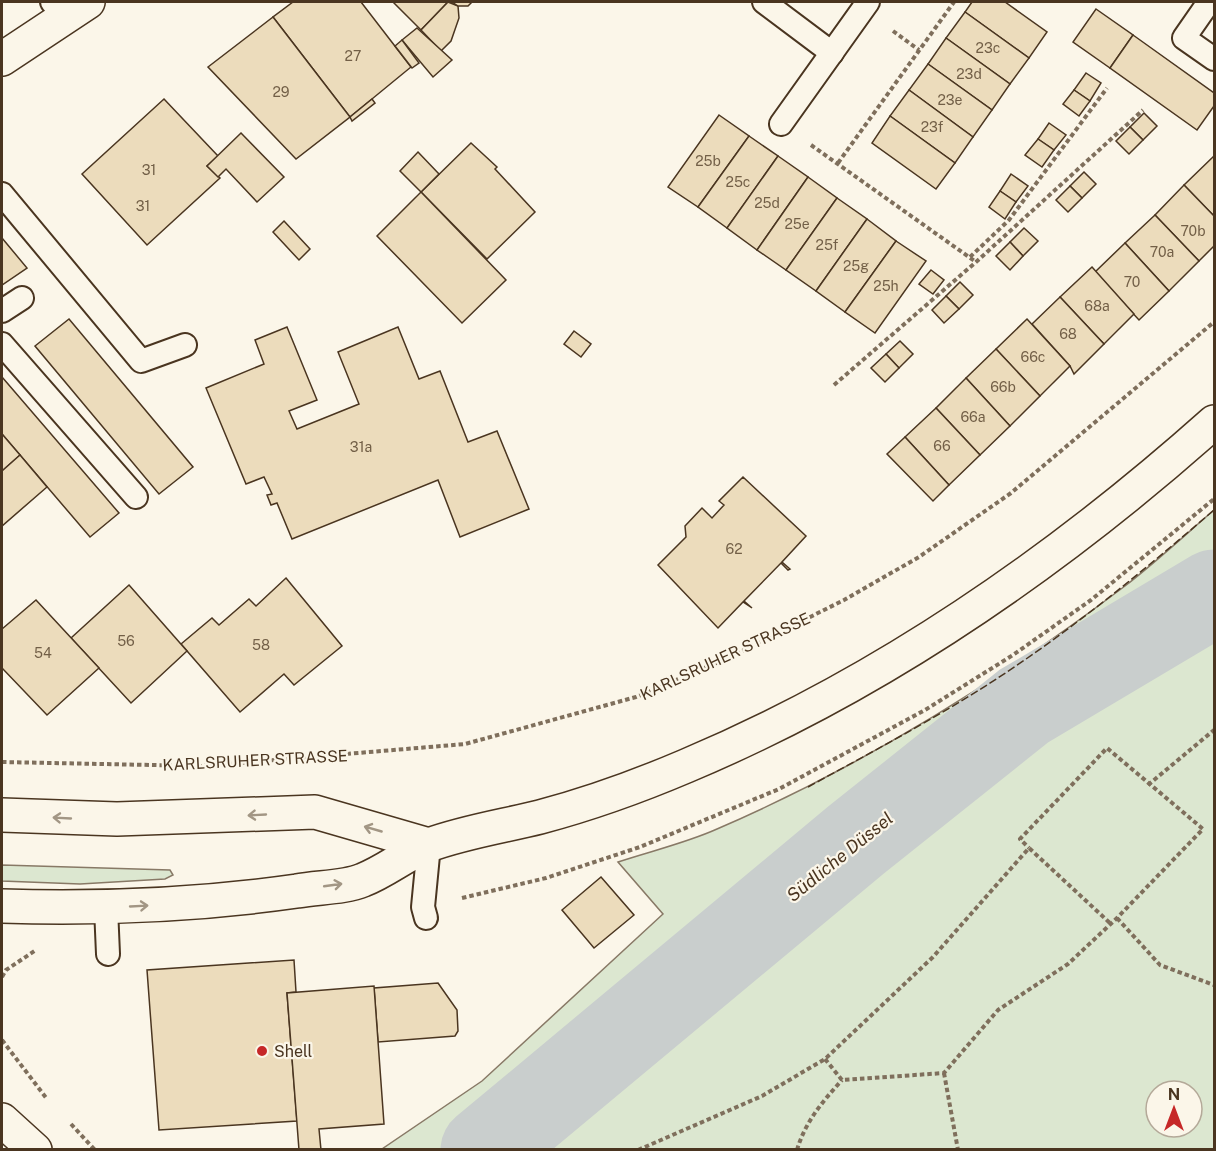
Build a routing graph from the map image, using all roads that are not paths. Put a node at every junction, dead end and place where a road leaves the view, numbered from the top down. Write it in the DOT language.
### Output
graph roads {
  1 [pos="764,2"];
  2 [pos="868,2"];
  3 [pos="1209,2"];
  4 [pos="68,7"];
  5 [pos="832,53"];
  6 [pos="2,59"];
  7 [pos="1215,59"];
  8 [pos="781,124"];
  9 [pos="2,194"];
  10 [pos="22,298"];
  11 [pos="2,311"];
  12 [pos="2,344"];
  13 [pos="185,345"];
  14 [pos="1215,422"];
  15 [pos="136,497"];
  16 [pos="2,815"];
  17 [pos="429,845"];
  18 [pos="2,906"];
  19 [pos="43,907"];
  20 [pos="106,908"];
  21 [pos="426,918"];
  22 [pos="2,931"];
  23 [pos="108,954"];
  24 [pos="2,1120"];
  25 [pos="34,1149"];
  1 -- 5 [label="lane"];
  2 -- 5 [label="lane"];
  3 -- 7 [label="lane"];
  4 -- 6 [label="main road"];
  5 -- 8 [label="lane"];
  9 -- 13 [label="lane"];
  10 -- 11 [label="lane"];
  12 -- 15 [label="lane"];
  14 -- 17 [label="main road"];
  17 -- 16 [label="main road, one-way"];
  20 -- 17 [label="main road, one-way"];
  17 -- 21 [label="lane"];
  18 -- 19 [label="main road"];
  19 -- 20 [label="main road"];
  19 -- 22 [label="main road"];
  20 -- 23 [label="lane"];
  24 -- 25 [label="main road"];
}
